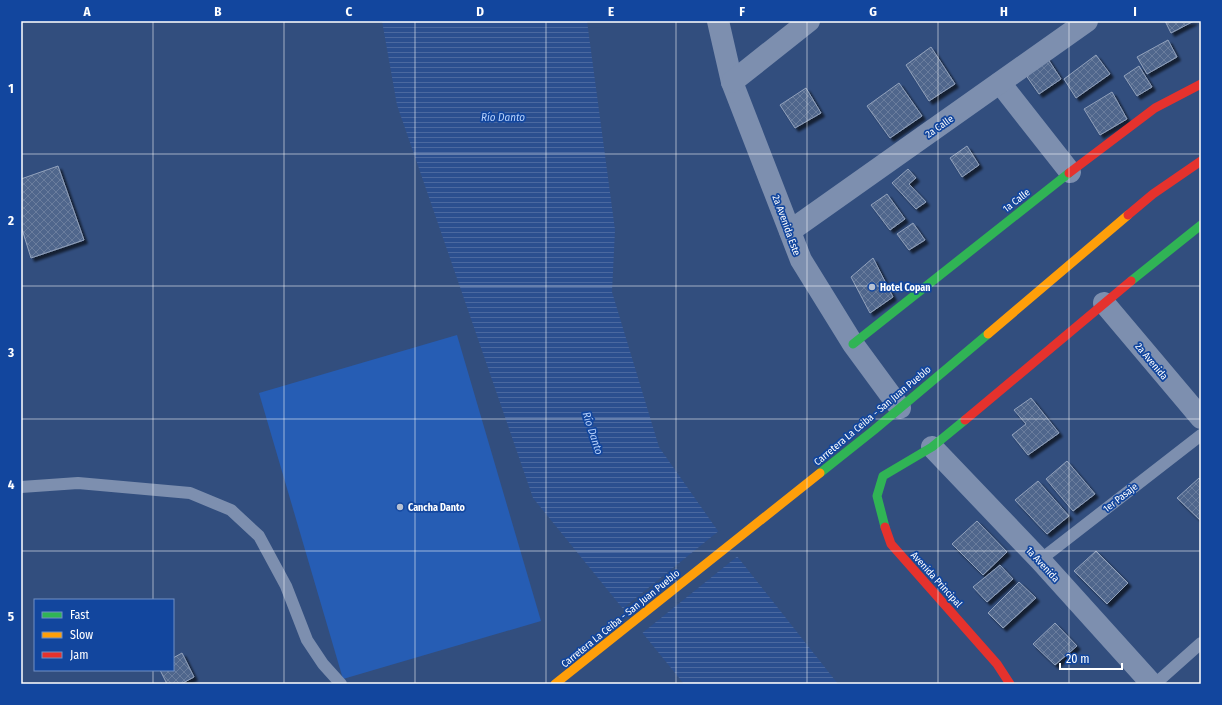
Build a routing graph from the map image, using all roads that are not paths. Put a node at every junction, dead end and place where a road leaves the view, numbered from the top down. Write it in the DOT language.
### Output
graph roads {
  1 [pos="718,21"];
  2 [pos="809,21"];
  3 [pos="1087,21"];
  4 [pos="732,82"];
  5 [pos="1000,83"];
  6 [pos="1201,84"];
  7 [pos="1201,161"];
  8 [pos="1070,172"];
  9 [pos="1201,226"];
  10 [pos="790,231"];
  11 [pos="1104,303"];
  12 [pos="853,344"];
  13 [pos="900,408"];
  14 [pos="1201,418"];
  15 [pos="1201,435"];
  16 [pos="932,447"];
  17 [pos="21,487"];
  18 [pos="1040,560"];
  19 [pos="1201,643"];
  20 [pos="341,684"];
  21 [pos="557,684"];
  22 [pos="1010,684"];
  23 [pos="1152,684"];
  24 [pos="1155,684"];
  1 -- 4 [label="street, 2a Avenida Este"];
  2 -- 4 [label="street"];
  3 -- 5 [label="street, 2a Calle"];
  4 -- 10 [label="street, 2a Avenida Este"];
  5 -- 8 [label="street"];
  5 -- 10 [label="street, 2a Calle"];
  6 -- 8 [label="street, 1a Calle"];
  7 -- 13 [label="street, Carretera La Ceiba - San Juan Pueblo"];
  8 -- 12 [label="street, 1a Calle"];
  9 -- 11 [label="street"];
  10 -- 12 [label="street, 2a Avenida Este"];
  11 -- 14 [label="street, 2a Avenida"];
  11 -- 16 [label="street"];
  12 -- 13 [label="street, 2a Avenida Este"];
  13 -- 21 [label="street, Carretera La Ceiba - San Juan Pueblo"];
  15 -- 18 [label="lane, 1er Pasaje"];
  16 -- 18 [label="street, 1a Avenida"];
  16 -- 22 [label="street, Avenida Principal"];
  17 -- 20 [label="lane"];
  18 -- 23 [label="street, 1a Avenida"];
  19 -- 24 [label="lane"];
}
